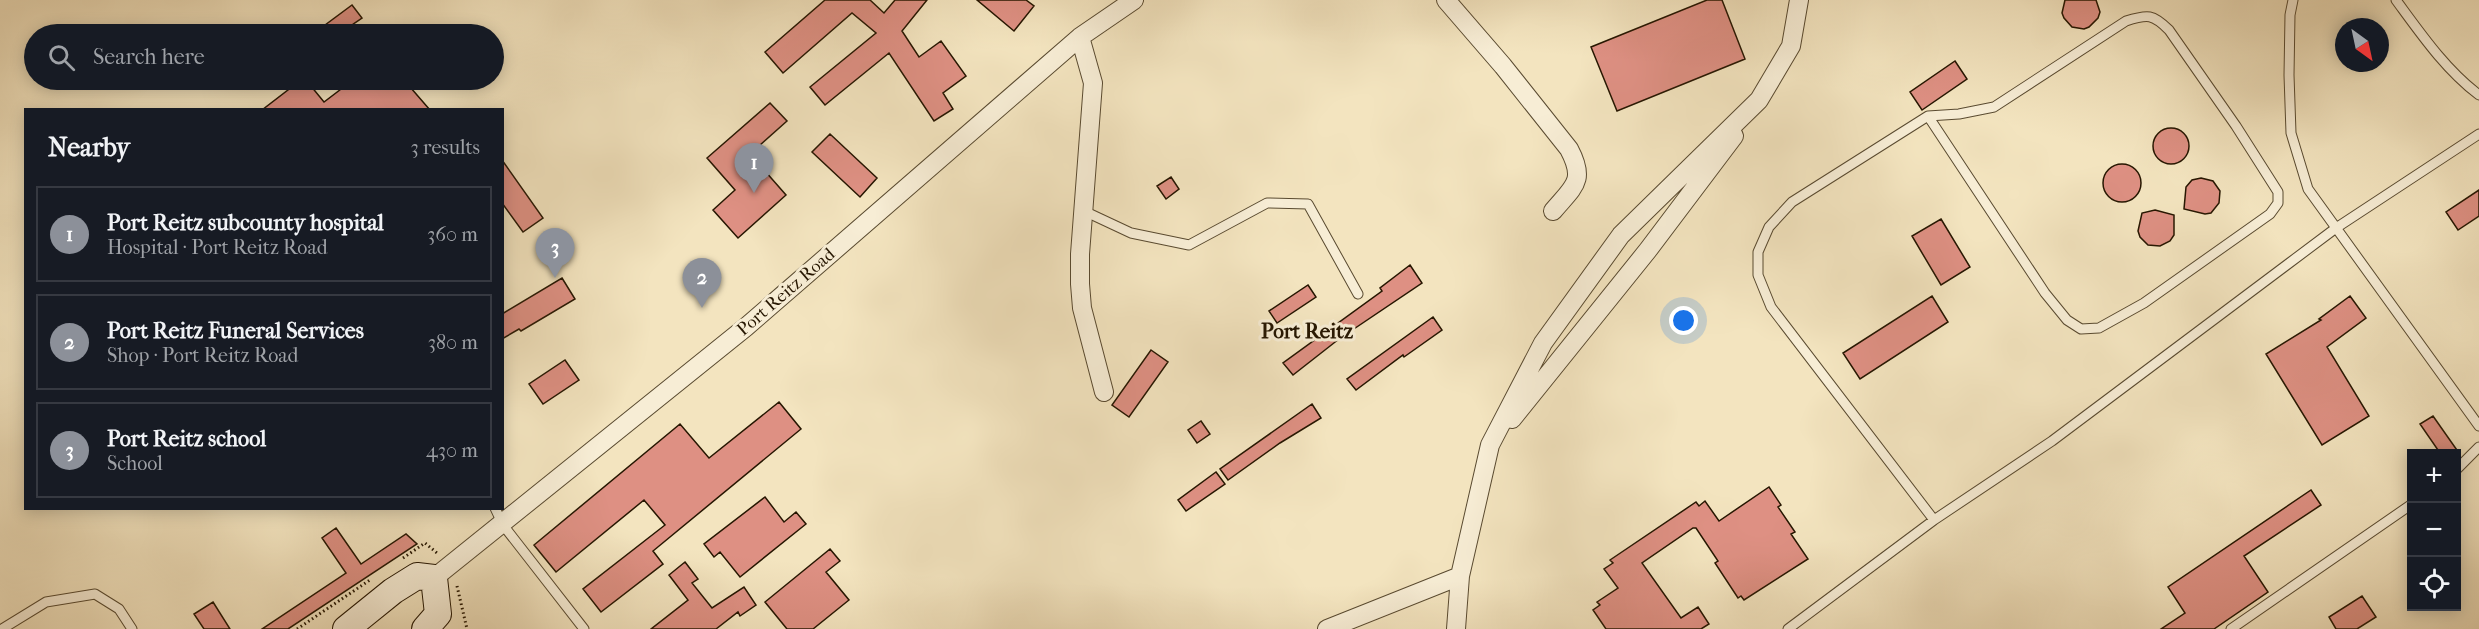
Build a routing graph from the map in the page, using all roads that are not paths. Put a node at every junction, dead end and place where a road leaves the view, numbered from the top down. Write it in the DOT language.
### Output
graph roads {
  1 [pos="1134,0"];
  2 [pos="1446,0"];
  3 [pos="1799,0"];
  4 [pos="2293,0"];
  5 [pos="2396,0"];
  6 [pos="1080,37"];
  7 [pos="2479,95"];
  8 [pos="1759,100"];
  9 [pos="1928,116"];
  10 [pos="2479,134"];
  11 [pos="1084,210"];
  12 [pos="1553,211"];
  13 [pos="2336,228"];
  14 [pos="1358,294"];
  15 [pos="1104,392"];
  16 [pos="2479,426"];
  17 [pos="1490,445"];
  18 [pos="2479,447"];
  19 [pos="2461,466"];
  20 [pos="2407,507"];
  21 [pos="499,517"];
  22 [pos="1934,520"];
  23 [pos="1460,576"];
  24 [pos="434,578"];
  25 [pos="2,629"];
  26 [pos="132,629"];
  27 [pos="346,629"];
  28 [pos="424,629"];
  29 [pos="584,629"];
  30 [pos="1327,629"];
  31 [pos="1456,629"];
  32 [pos="1788,629"];
  33 [pos="2231,629"];
  1 -- 6 [label="street, Port Reitz Road"];
  2 -- 12 [label="street"];
  3 -- 8 [label="street"];
  4 -- 13 [label="lane"];
  5 -- 7 [label="lane"];
  6 -- 11 [label="street"];
  6 -- 21 [label="street, Port Reitz Road"];
  8 -- 17 [label="street"];
  8 -- 17 [label="street"];
  9 -- 9 [label="lane"];
  9 -- 22 [label="lane"];
  10 -- 13 [label="lane"];
  11 -- 14 [label="lane"];
  11 -- 15 [label="street"];
  13 -- 16 [label="lane"];
  13 -- 22 [label="lane"];
  17 -- 23 [label="street"];
  18 -- 19 [label="lane"];
  20 -- 33 [label="lane"];
  21 -- 24 [label="street, Port Reitz Road"];
  21 -- 29 [label="lane"];
  22 -- 32 [label="lane"];
  23 -- 30 [label="street"];
  23 -- 31 [label="street"];
  24 -- 27 [label="main road, Port Reitz Road"];
  24 -- 28 [label="main road"];
  25 -- 26 [label="lane"];
}
